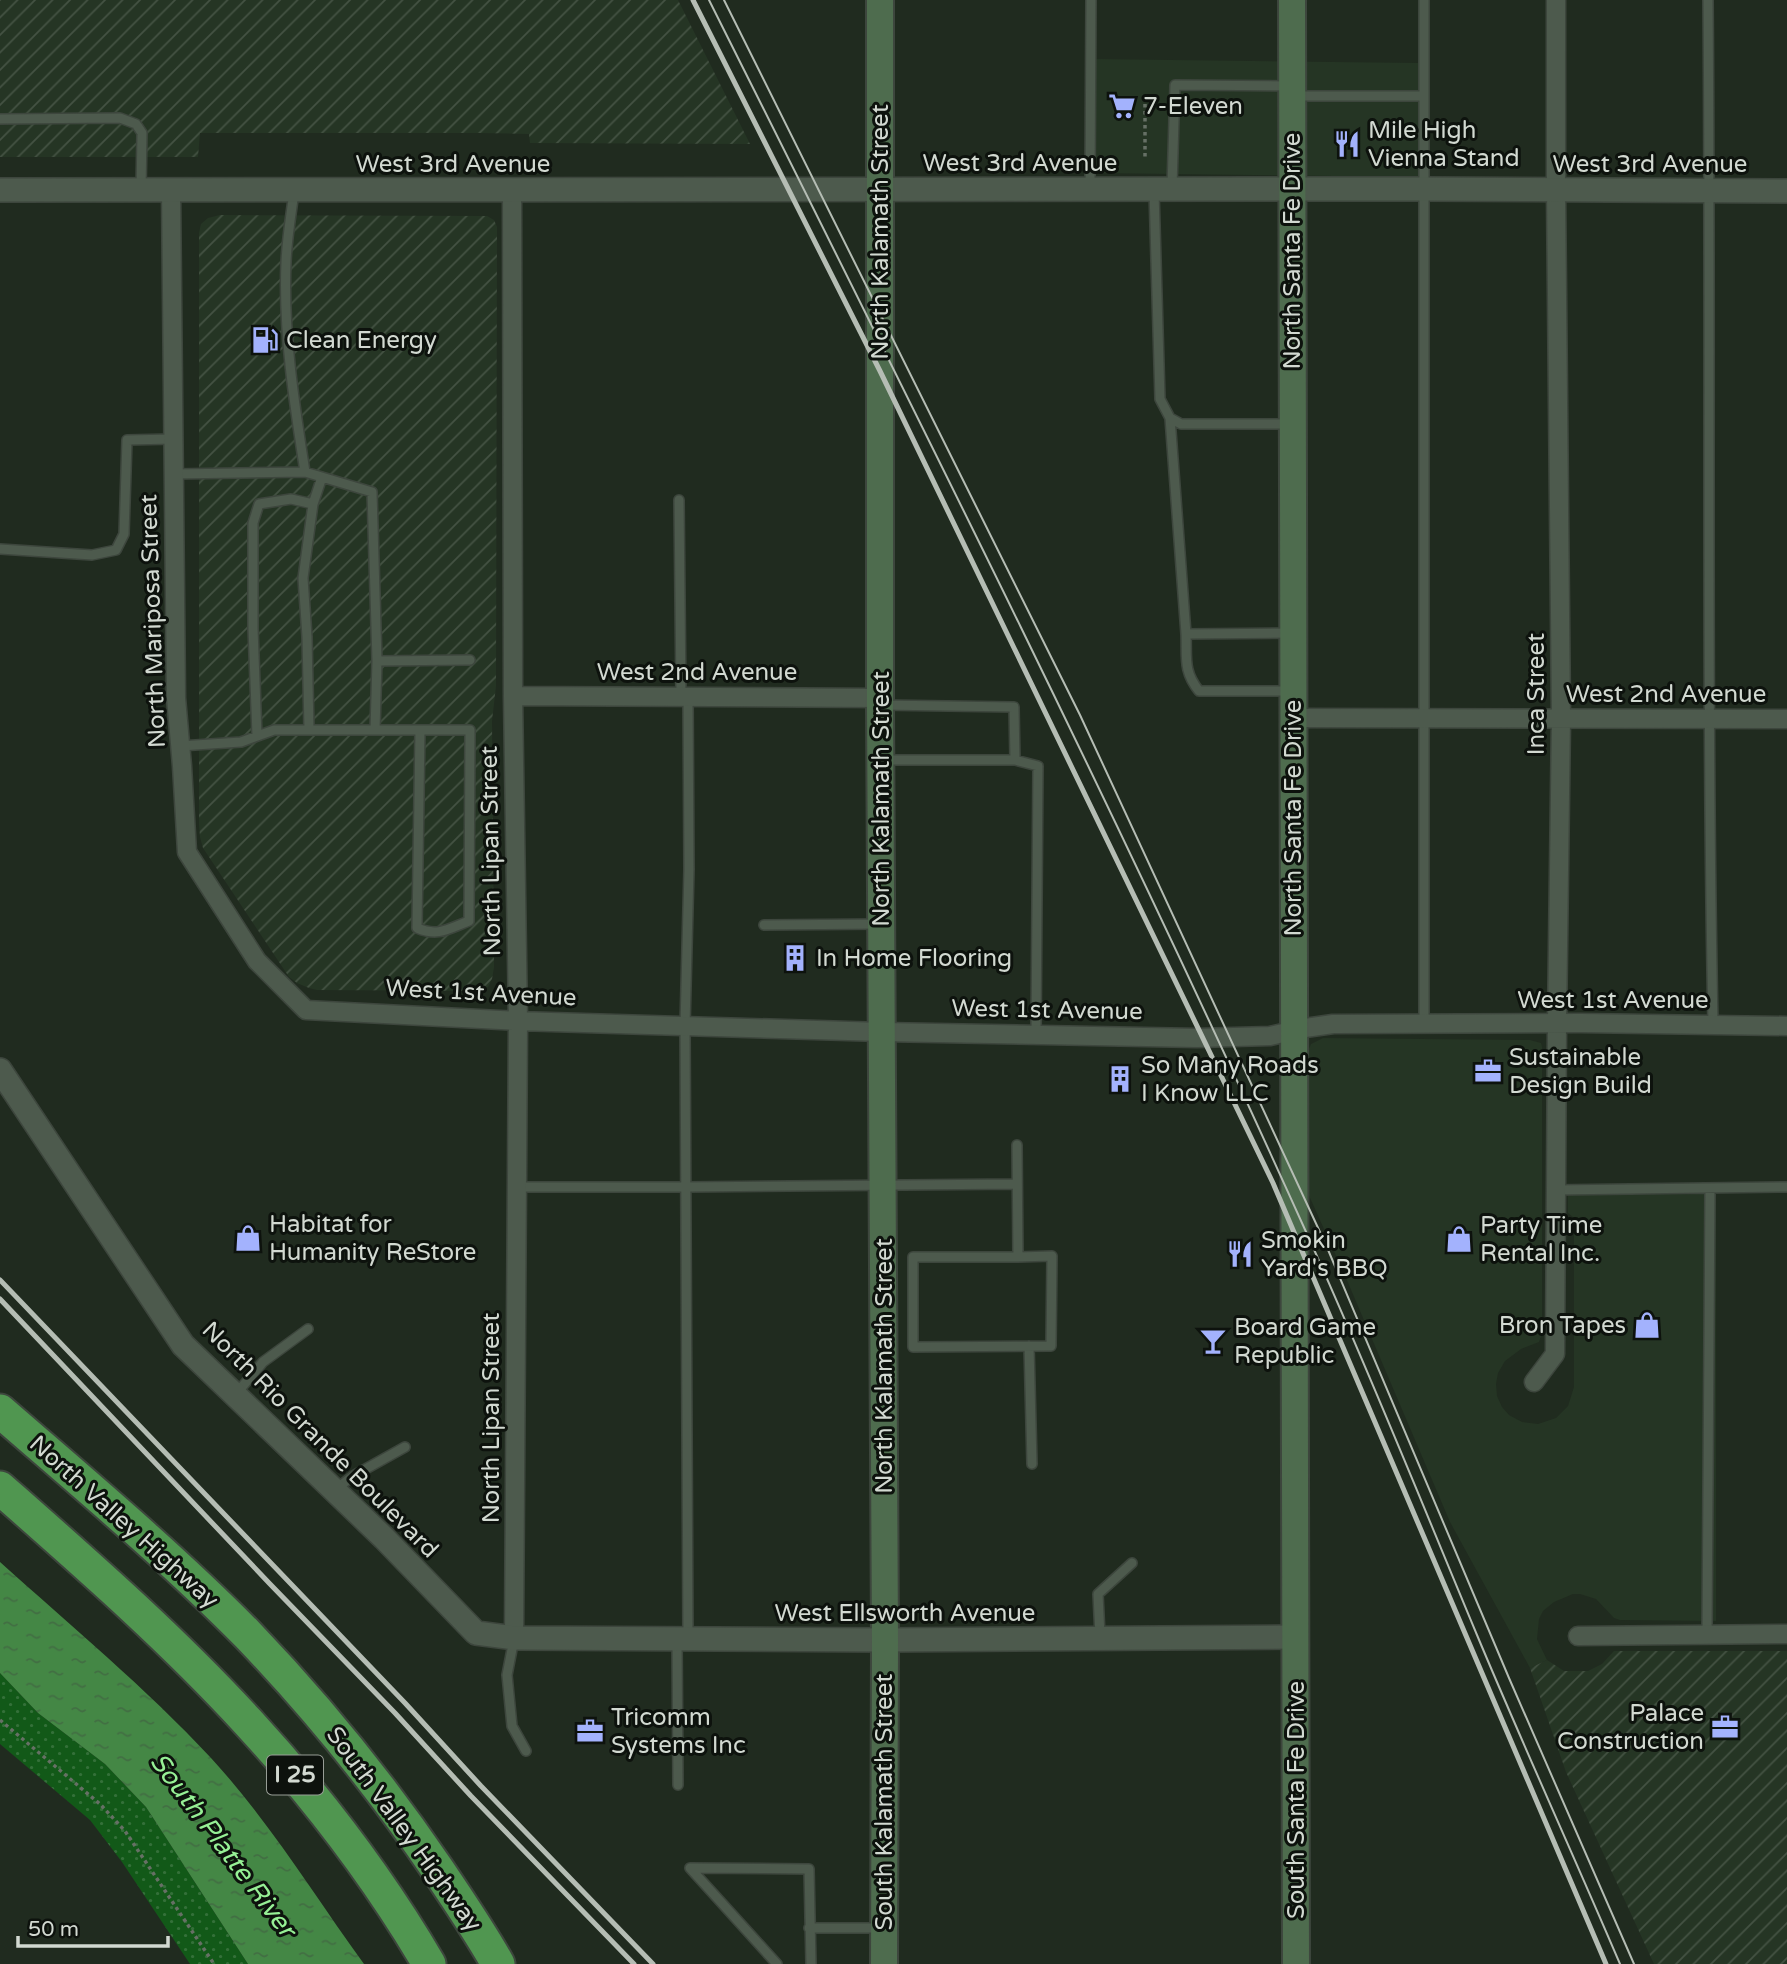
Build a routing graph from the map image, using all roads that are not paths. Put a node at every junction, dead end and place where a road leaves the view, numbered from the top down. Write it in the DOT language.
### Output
graph roads {
  1 [pos="880,0"];
  2 [pos="1091,0"];
  3 [pos="1292,0"];
  4 [pos="1423,0"];
  5 [pos="1556,0"];
  6 [pos="1708,0"];
  7 [pos="1292,91"];
  8 [pos="1423,96"];
  9 [pos="0,119"];
  10 [pos="1292,189"];
  11 [pos="1423,189"];
  12 [pos="0,190"];
  13 [pos="141,190"];
  14 [pos="171,190"];
  15 [pos="294,190"];
  16 [pos="512,190"];
  17 [pos="880,190"];
  18 [pos="1090,190"];
  19 [pos="1163,190"];
  20 [pos="1556,190"];
  21 [pos="1709,190"];
  22 [pos="1787,191"];
  23 [pos="1170,418"];
  24 [pos="1293,424"];
  25 [pos="173,439"];
  26 [pos="305,472"];
  27 [pos="174,474"];
  28 [pos="323,477"];
  29 [pos="678,500"];
  30 [pos="313,504"];
  31 [pos="0,549"];
  32 [pos="1293,633"];
  33 [pos="1186,634"];
  34 [pos="470,660"];
  35 [pos="377,661"];
  36 [pos="1293,691"];
  37 [pos="513,696"];
  38 [pos="684,696"];
  39 [pos="880,701"];
  40 [pos="1293,718"];
  41 [pos="1424,718"];
  42 [pos="1561,718"];
  43 [pos="1708,719"];
  44 [pos="1787,719"];
  45 [pos="309,730"];
  46 [pos="375,730"];
  47 [pos="420,730"];
  48 [pos="257,736"];
  49 [pos="180,746"];
  50 [pos="881,760"];
  51 [pos="1015,760"];
  52 [pos="882,924"];
  53 [pos="764,925"];
  54 [pos="306,1010"];
  55 [pos="518,1021"];
  56 [pos="1557,1023"];
  57 [pos="1713,1024"];
  58 [pos="1424,1025"];
  59 [pos="685,1026"];
  60 [pos="1787,1026"];
  61 [pos="1294,1030"];
  62 [pos="882,1032"];
  63 [pos="1036,1035"];
  64 [pos="0,1070"];
  65 [pos="1017,1145"];
  66 [pos="1017,1184"];
  67 [pos="517,1186"];
  68 [pos="883,1186"];
  69 [pos="686,1187"];
  70 [pos="1787,1187"];
  71 [pos="1710,1188"];
  72 [pos="1555,1190"];
  73 [pos="1018,1257"];
  74 [pos="308,1329"];
  75 [pos="1029,1346"];
  76 [pos="1534,1382"];
  77 [pos="235,1395"];
  78 [pos="0,1411"];
  79 [pos="405,1447"];
  80 [pos="1032,1464"];
  81 [pos="0,1488"];
  82 [pos="334,1490"];
  83 [pos="1132,1563"];
  84 [pos="1787,1634"];
  85 [pos="247,1635"];
  86 [pos="1707,1635"];
  87 [pos="1578,1636"];
  88 [pos="1295,1637"];
  89 [pos="514,1638"];
  90 [pos="1100,1638"];
  91 [pos="683,1639"];
  92 [pos="885,1640"];
  93 [pos="526,1751"];
  94 [pos="678,1785"];
  95 [pos="809,1928"];
  96 [pos="884,1928"];
  97 [pos="429,1964"];
  98 [pos="498,1964"];
  99 [pos="776,1964"];
  100 [pos="811,1964"];
  101 [pos="884,1964"];
  102 [pos="1296,1964"];
  1 -- 17 [label="main road, North Kalamath Street"];
  2 -- 18 [label="lane"];
  3 -- 7 [label="main road, North Santa Fe Drive"];
  4 -- 8 [label="lane"];
  5 -- 20 [label="street, Inca Street"];
  6 -- 21 [label="lane"];
  7 -- 8 [label="lane"];
  7 -- 10 [label="main road, North Santa Fe Drive"];
  7 -- 19 [label="lane"];
  8 -- 11 [label="lane"];
  9 -- 13 [label="lane"];
  10 -- 11 [label="street, West 3rd Avenue"];
  10 -- 19 [label="street, West 3rd Avenue"];
  10 -- 24 [label="main road, North Santa Fe Drive"];
  11 -- 20 [label="street, West 3rd Avenue"];
  11 -- 41 [label="lane"];
  12 -- 13 [label="street, West 3rd Avenue"];
  13 -- 14 [label="street, West 3rd Avenue"];
  14 -- 15 [label="street, West 3rd Avenue"];
  14 -- 25 [label="street, North Mariposa Street"];
  15 -- 16 [label="street, West 3rd Avenue"];
  15 -- 26 [label="lane"];
  16 -- 17 [label="street, West 3rd Avenue"];
  16 -- 37 [label="street, North Lipan Street"];
  17 -- 18 [label="street, West 3rd Avenue"];
  17 -- 39 [label="main road, North Kalamath Street"];
  18 -- 19 [label="street, West 3rd Avenue"];
  19 -- 23 [label="lane"];
  20 -- 21 [label="street, West 3rd Avenue"];
  20 -- 42 [label="street, Inca Street"];
  21 -- 22 [label="street, West 3rd Avenue"];
  21 -- 43 [label="lane"];
  23 -- 24 [label="lane"];
  23 -- 33 [label="lane"];
  24 -- 32 [label="main road, North Santa Fe Drive"];
  25 -- 27 [label="street, North Mariposa Street"];
  25 -- 31 [label="lane"];
  26 -- 27 [label="lane"];
  26 -- 28 [label="lane"];
  27 -- 49 [label="street, North Mariposa Street"];
  28 -- 30 [label="lane"];
  28 -- 35 [label="lane"];
  29 -- 38 [label="lane"];
  30 -- 45 [label="lane"];
  30 -- 48 [label="lane"];
  32 -- 33 [label="lane"];
  32 -- 36 [label="main road, North Santa Fe Drive"];
  33 -- 36 [label="lane"];
  34 -- 35 [label="lane"];
  35 -- 46 [label="lane"];
  36 -- 40 [label="main road, North Santa Fe Drive"];
  37 -- 38 [label="street, West 2nd Avenue"];
  37 -- 55 [label="street, North Lipan Street"];
  38 -- 39 [label="street, West 2nd Avenue"];
  38 -- 59 [label="lane"];
  39 -- 50 [label="main road, North Kalamath Street"];
  39 -- 51 [label="lane"];
  40 -- 41 [label="street, West 2nd Avenue"];
  40 -- 61 [label="main road, North Santa Fe Drive"];
  41 -- 42 [label="street, West 2nd Avenue"];
  41 -- 58 [label="lane"];
  42 -- 43 [label="street, West 2nd Avenue"];
  42 -- 56 [label="street, Inca Street"];
  43 -- 44 [label="street, West 2nd Avenue"];
  43 -- 57 [label="lane"];
  45 -- 46 [label="lane"];
  45 -- 48 [label="lane"];
  46 -- 47 [label="lane"];
  47 -- 47 [label="lane"];
  48 -- 49 [label="lane"];
  49 -- 54 [label="street, North Mariposa Street"];
  50 -- 51 [label="lane"];
  50 -- 52 [label="main road, North Kalamath Street"];
  51 -- 63 [label="lane"];
  52 -- 53 [label="lane"];
  52 -- 62 [label="main road, North Kalamath Street"];
  54 -- 55 [label="street, West 1st Avenue"];
  55 -- 59 [label="street, West 1st Avenue"];
  55 -- 67 [label="street, North Lipan Street"];
  56 -- 57 [label="street, West 1st Avenue"];
  56 -- 58 [label="street, West 1st Avenue"];
  56 -- 72 [label="street, Inca Street"];
  57 -- 60 [label="street, West 1st Avenue"];
  58 -- 61 [label="street, West 1st Avenue"];
  59 -- 62 [label="street, West 1st Avenue"];
  59 -- 69 [label="lane"];
  61 -- 63 [label="street, West 1st Avenue"];
  61 -- 88 [label="main road, North Santa Fe Drive"];
  62 -- 63 [label="street, West 1st Avenue"];
  62 -- 68 [label="main road, North Kalamath Street"];
  64 -- 77 [label="street, North Rio Grande Boulevard"];
  65 -- 66 [label="lane"];
  66 -- 68 [label="lane"];
  66 -- 73 [label="lane"];
  67 -- 69 [label="lane"];
  67 -- 89 [label="street, North Lipan Street"];
  68 -- 69 [label="lane"];
  68 -- 92 [label="main road, North Kalamath Street"];
  69 -- 91 [label="lane"];
  70 -- 71 [label="lane"];
  71 -- 72 [label="lane"];
  71 -- 86 [label="lane"];
  72 -- 76 [label="street, Inca Street"];
  73 -- 75 [label="lane"];
  73 -- 75 [label="lane"];
  74 -- 77 [label="lane"];
  75 -- 80 [label="lane"];
  77 -- 82 [label="street, North Rio Grande Boulevard"];
  78 -- 85 [label="highway, North Valley Highway / I 25"];
  79 -- 82 [label="lane"];
  81 -- 97 [label="highway, I 25"];
  82 -- 89 [label="street, North Rio Grande Boulevard"];
  83 -- 90 [label="lane"];
  84 -- 86 [label="street"];
  85 -- 98 [label="highway, South Valley Highway / I 25"];
  86 -- 87 [label="street"];
  88 -- 90 [label="street, West Ellsworth Avenue"];
  88 -- 102 [label="main road, South Santa Fe Drive"];
  89 -- 91 [label="street, West Ellsworth Avenue"];
  89 -- 93 [label="lane"];
  90 -- 92 [label="street, West Ellsworth Avenue"];
  91 -- 92 [label="street, West Ellsworth Avenue"];
  91 -- 94 [label="lane"];
  92 -- 96 [label="main road, South Kalamath Street"];
  95 -- 96 [label="lane"];
  95 -- 99 [label="lane"];
  95 -- 100 [label="lane"];
  96 -- 101 [label="main road, South Kalamath Street"];
}
